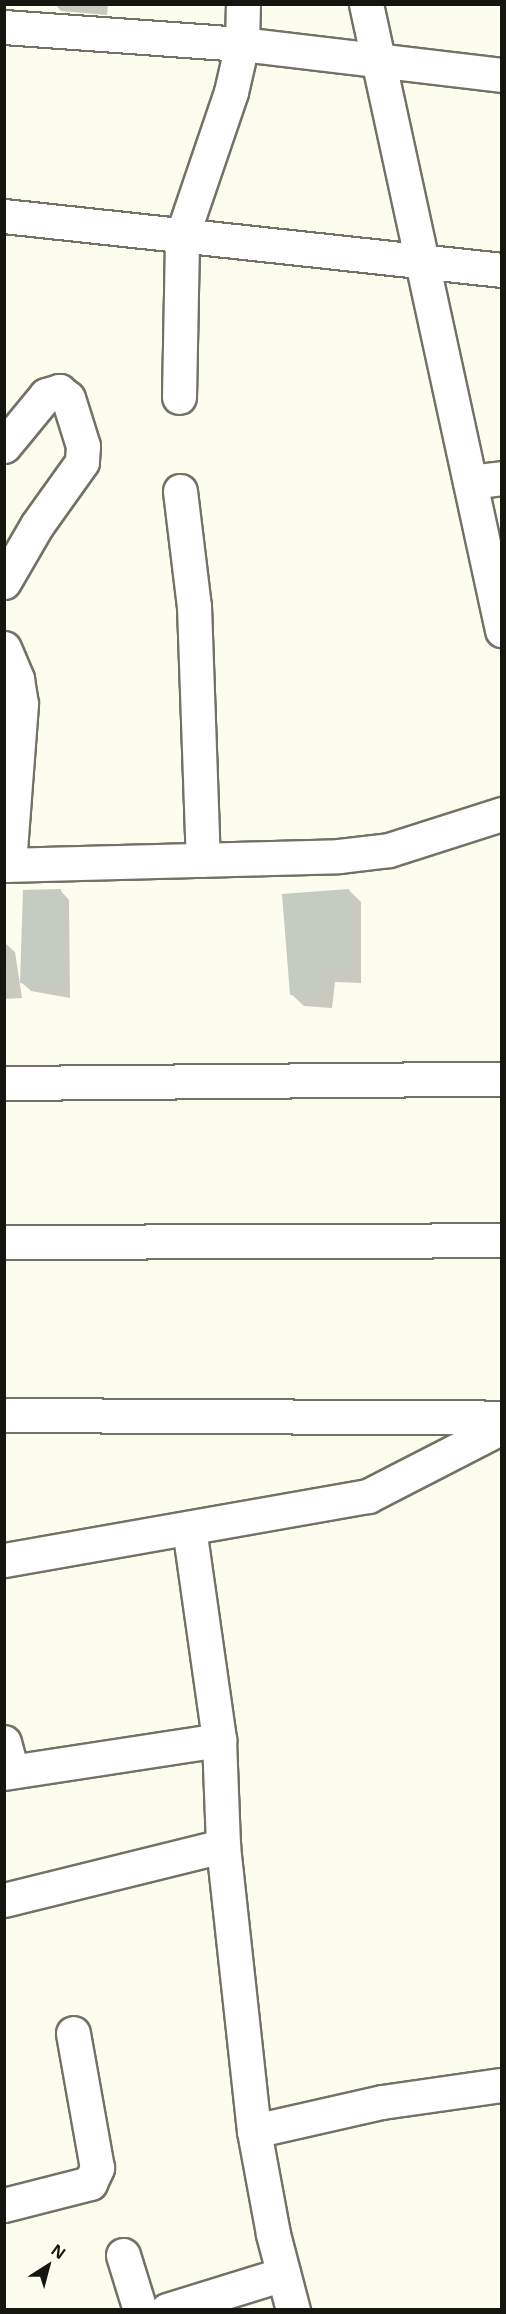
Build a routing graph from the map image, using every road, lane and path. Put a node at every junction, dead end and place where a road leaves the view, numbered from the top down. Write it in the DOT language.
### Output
graph roads {
  1 [pos="243,4"];
  2 [pos="366,4"];
  3 [pos="4,27"];
  4 [pos="242,44"];
  5 [pos="381,62"];
  6 [pos="501,75"];
  7 [pos="4,216"];
  8 [pos="182,236"];
  9 [pos="423,260"];
  10 [pos="501,270"];
  11 [pos="179,397"];
  12 [pos="4,446"];
  13 [pos="486,480"];
  14 [pos="180,491"];
  15 [pos="4,582"];
  16 [pos="501,630"];
  17 [pos="4,648"];
  18 [pos="501,814"];
  19 [pos="203,860"];
  20 [pos="7,865"];
  21 [pos="501,1079"];
  22 [pos="4,1083"];
  23 [pos="501,1240"];
  24 [pos="4,1242"];
  25 [pos="4,1415"];
  26 [pos="501,1418"];
  27 [pos="501,1427"];
  28 [pos="189,1528"];
  29 [pos="4,1560"];
  30 [pos="219,1740"];
  31 [pos="7,1762"];
  32 [pos="223,1846"];
  33 [pos="4,1900"];
  34 [pos="73,2032"];
  35 [pos="501,2085"];
  36 [pos="254,2131"];
  37 [pos="4,2205"];
  38 [pos="123,2254"];
  39 [pos="283,2274"];
  40 [pos="140,2310"];
  41 [pos="167,2310"];
  42 [pos="293,2310"];
  1 -- 4 [label="street"];
  2 -- 5 [label="street"];
  3 -- 4 [label="street"];
  4 -- 5 [label="street"];
  4 -- 8 [label="street"];
  5 -- 6 [label="street"];
  5 -- 9 [label="street"];
  7 -- 8 [label="street"];
  8 -- 9 [label="street"];
  8 -- 11 [label="street"];
  9 -- 10 [label="street"];
  9 -- 13 [label="street"];
  12 -- 15 [label="street"];
  13 -- 16 [label="street"];
  14 -- 19 [label="street"];
  17 -- 20 [label="street"];
  18 -- 19 [label="street"];
  19 -- 20 [label="street"];
  21 -- 22 [label="street"];
  23 -- 24 [label="street"];
  25 -- 26 [label="street"];
  27 -- 28 [label="street"];
  28 -- 29 [label="street"];
  28 -- 30 [label="street"];
  30 -- 31 [label="street"];
  30 -- 32 [label="street"];
  32 -- 33 [label="street"];
  32 -- 36 [label="street"];
  34 -- 37 [label="street"];
  35 -- 36 [label="street"];
  36 -- 39 [label="street"];
  38 -- 40 [label="street"];
  39 -- 41 [label="street"];
  39 -- 42 [label="street"];
}
